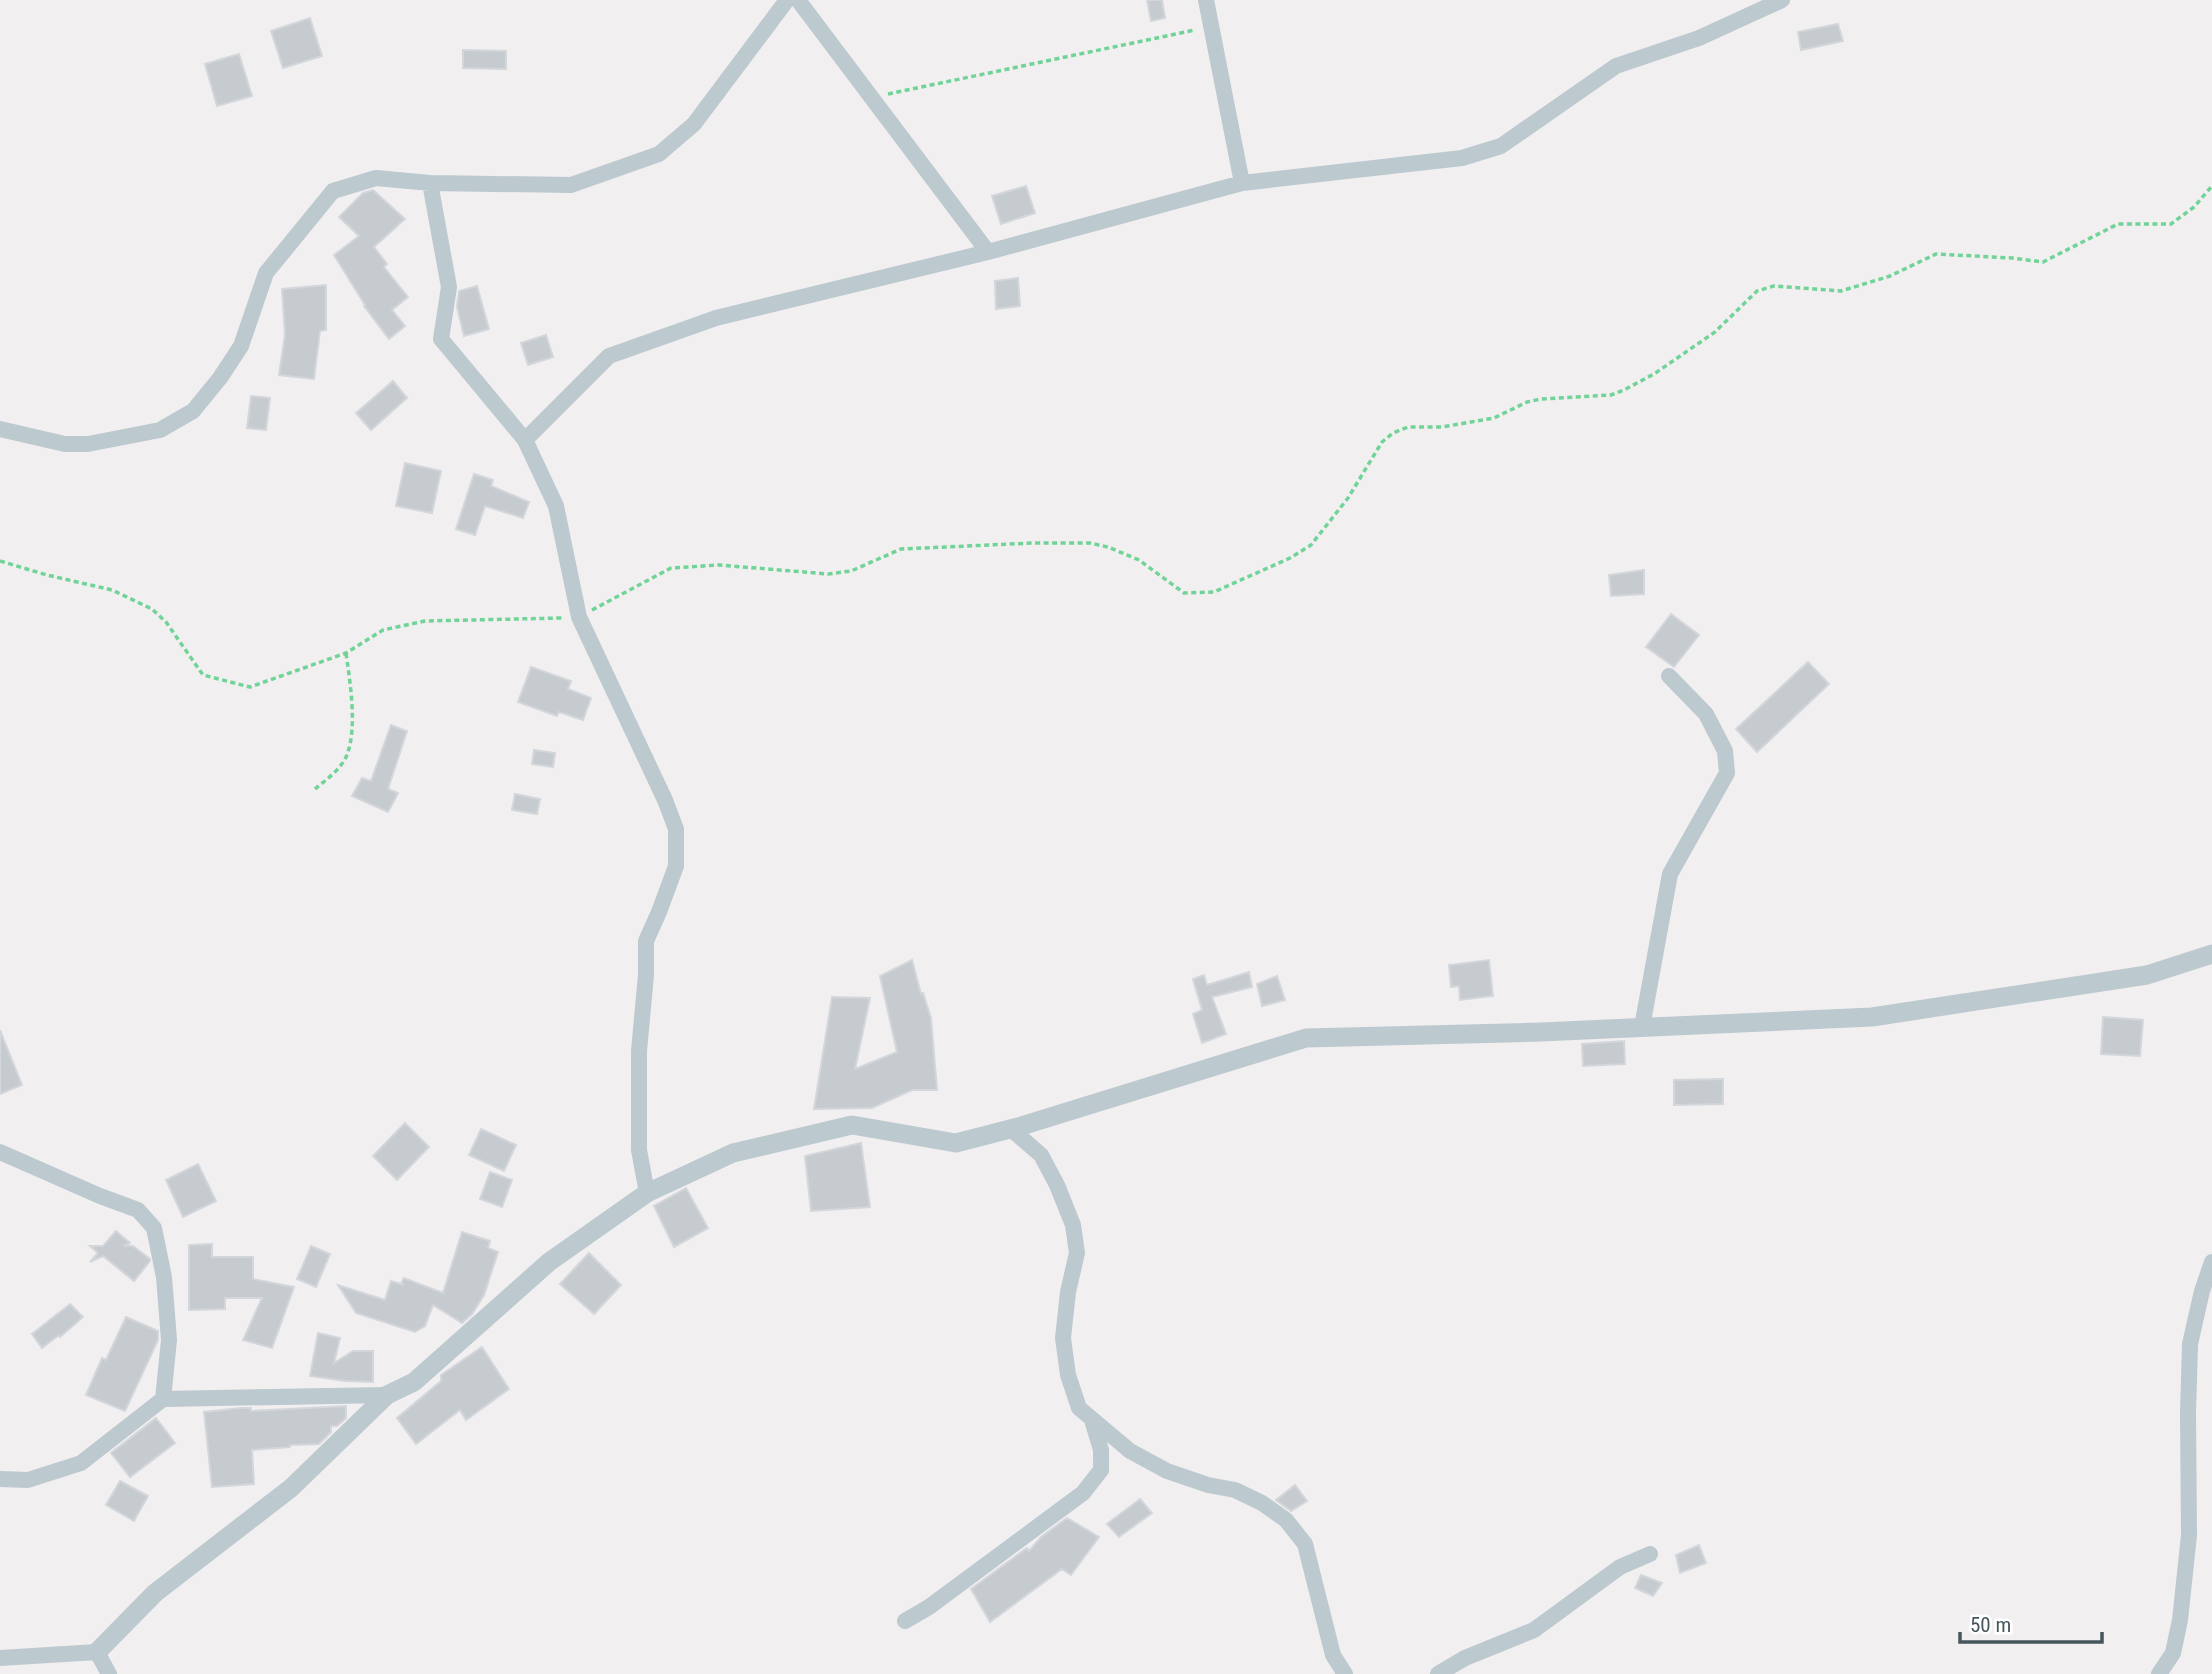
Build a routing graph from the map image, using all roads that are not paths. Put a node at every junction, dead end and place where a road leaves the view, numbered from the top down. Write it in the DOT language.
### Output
graph roads {
  1 [pos="787,0"];
  2 [pos="798,0"];
  3 [pos="1206,0"];
  4 [pos="1782,0"];
  5 [pos="430,183"];
  6 [pos="1242,183"];
  7 [pos="988,253"];
  8 [pos="0,429"];
  9 [pos="525,440"];
  10 [pos="1669,676"];
  11 [pos="2212,954"];
  12 [pos="1642,1027"];
  13 [pos="1011,1129"];
  14 [pos="0,1152"];
  15 [pos="647,1193"];
  16 [pos="2212,1262"];
  17 [pos="387,1395"];
  18 [pos="163,1399"];
  19 [pos="1092,1420"];
  20 [pos="0,1479"];
  21 [pos="1650,1554"];
  22 [pos="905,1621"];
  23 [pos="96,1652"];
  24 [pos="0,1658"];
  25 [pos="109,1674"];
  26 [pos="1345,1674"];
  27 [pos="1438,1674"];
  28 [pos="2159,1674"];
  1 -- 5 [label="street"];
  2 -- 7 [label="street"];
  3 -- 6 [label="street"];
  4 -- 6 [label="street"];
  5 -- 8 [label="street"];
  5 -- 9 [label="street"];
  6 -- 7 [label="street"];
  7 -- 9 [label="street"];
  9 -- 15 [label="street"];
  10 -- 12 [label="street"];
  11 -- 12 [label="street"];
  12 -- 13 [label="street"];
  13 -- 15 [label="street"];
  13 -- 19 [label="street"];
  14 -- 18 [label="street"];
  15 -- 17 [label="street"];
  16 -- 28 [label="street"];
  17 -- 18 [label="street"];
  17 -- 23 [label="street"];
  18 -- 20 [label="street"];
  19 -- 22 [label="street"];
  19 -- 26 [label="street"];
  21 -- 27 [label="street"];
  23 -- 24 [label="street"];
  23 -- 25 [label="street"];
}
